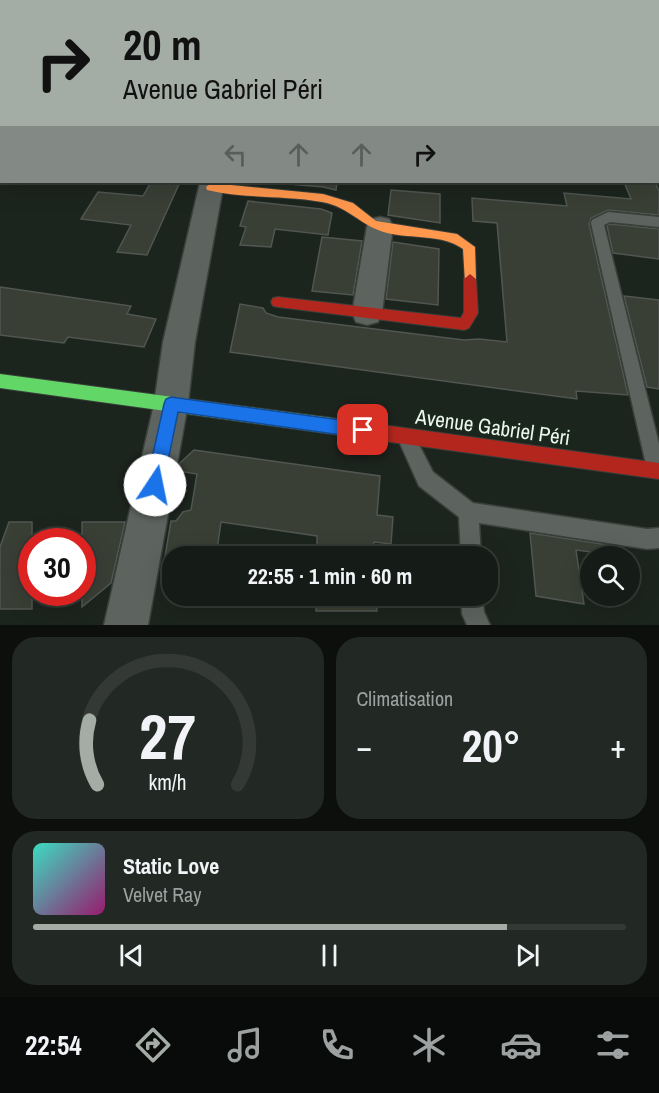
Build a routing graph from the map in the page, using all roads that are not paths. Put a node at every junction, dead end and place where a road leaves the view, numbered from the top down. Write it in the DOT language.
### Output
graph roads {
  1 [pos="211,184"];
  2 [pos="659,222"];
  3 [pos="380,226"];
  4 [pos="278,302"];
  5 [pos="367,313"];
  6 [pos="0,381"];
  7 [pos="171,404"];
  8 [pos="406,436"];
  9 [pos="658,471"];
  10 [pos="469,512"];
  11 [pos="659,538"];
  12 [pos="471,546"];
  13 [pos="473,606"];
  14 [pos="126,625"];
  15 [pos="479,625"];
  1 -- 3 [label="street"];
  1 -- 7 [label="street"];
  2 -- 9 [label="lane"];
  3 -- 5 [label="street"];
  3 -- 5 [label="street"];
  4 -- 5 [label="street"];
  6 -- 7 [label="street, Avenue Gabriel Péri"];
  7 -- 8 [label="street, Avenue Gabriel Péri"];
  7 -- 14 [label="street"];
  8 -- 9 [label="street, Avenue Gabriel Péri"];
  8 -- 10 [label="lane"];
  10 -- 11 [label="lane"];
  10 -- 12 [label="lane"];
  13 -- 15 [label="lane"];
}
